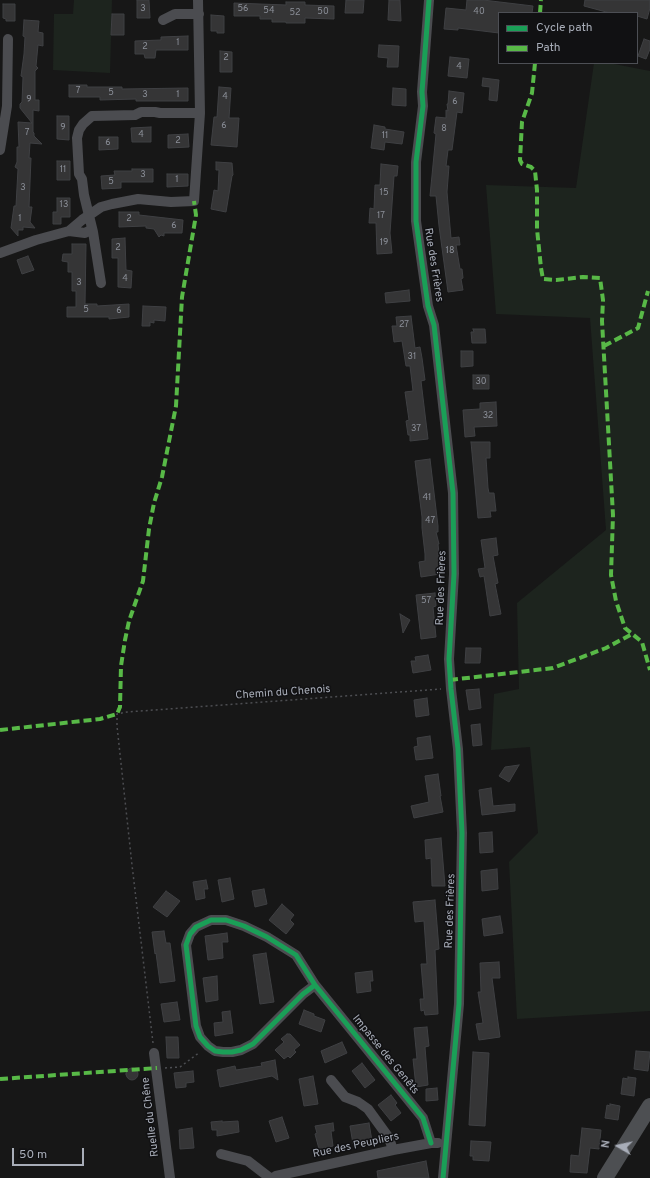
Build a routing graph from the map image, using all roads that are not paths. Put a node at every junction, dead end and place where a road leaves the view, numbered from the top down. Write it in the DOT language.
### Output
graph roads {
  1 [pos="198,0"];
  2 [pos="429,0"];
  3 [pos="199,14"];
  4 [pos="163,20"];
  5 [pos="8,39"];
  6 [pos="200,113"];
  7 [pos="0,150"];
  8 [pos="89,216"];
  9 [pos="92,229"];
  10 [pos="69,231"];
  11 [pos="0,252"];
  12 [pos="101,283"];
  13 [pos="315,985"];
  14 [pos="154,1053"];
  15 [pos="331,1080"];
  16 [pos="647,1115"];
  17 [pos="431,1143"];
  18 [pos="446,1144"];
  19 [pos="393,1150"];
  20 [pos="221,1154"];
  21 [pos="170,1178"];
  22 [pos="272,1178"];
  23 [pos="443,1178"];
  24 [pos="605,1178"];
  1 -- 3 [label="street"];
  2 -- 18 [label="street, Rue des Frières"];
  3 -- 4 [label="street"];
  3 -- 6 [label="street"];
  5 -- 7 [label="street"];
  6 -- 8 [label="street"];
  6 -- 8 [label="street"];
  8 -- 9 [label="street"];
  8 -- 10 [label="street"];
  9 -- 10 [label="street"];
  9 -- 12 [label="street"];
  10 -- 11 [label="street"];
  13 -- 13 [label="street, Impasse des Genêts"];
  13 -- 17 [label="street, Impasse des Genêts"];
  14 -- 21 [label="street, Ruelle du Chêne"];
  15 -- 19 [label="street"];
  16 -- 24 [label="main road"];
  17 -- 18 [label="street, Rue des Peupliers"];
  17 -- 19 [label="street, Rue des Peupliers"];
  18 -- 23 [label="street, Rue des Frières"];
  19 -- 22 [label="street, Rue des Peupliers"];
  20 -- 22 [label="street"];
}
